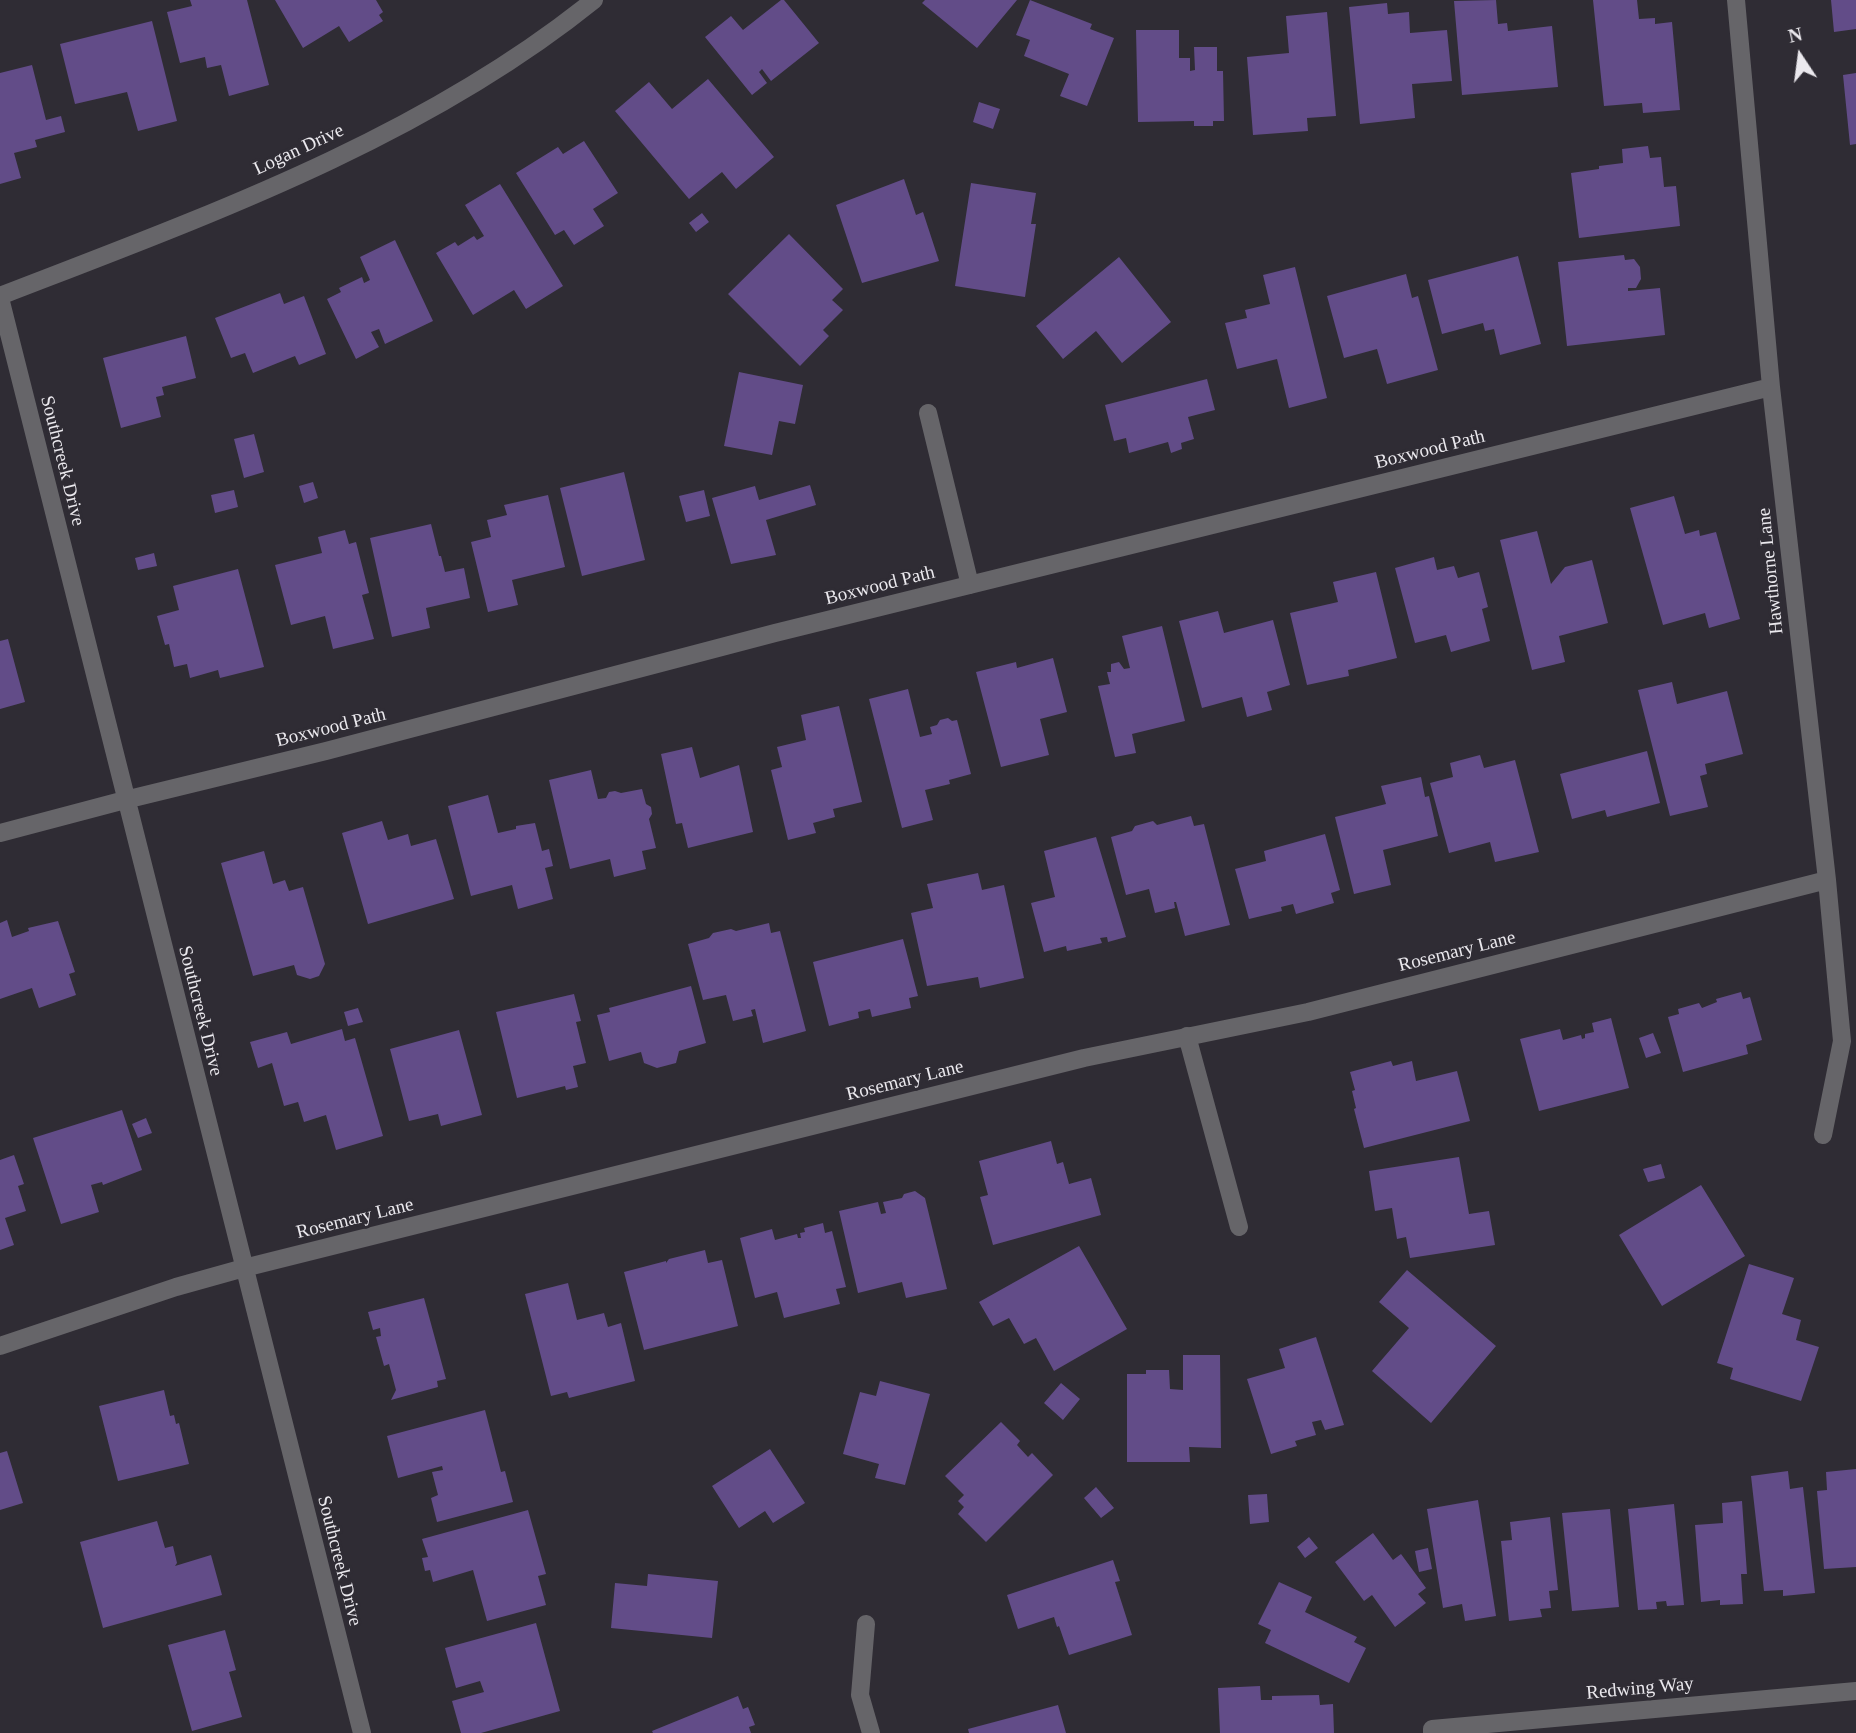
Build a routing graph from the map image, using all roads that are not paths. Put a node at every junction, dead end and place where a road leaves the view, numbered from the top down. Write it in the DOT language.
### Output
graph roads {
  1 [pos="594,0"];
  2 [pos="1737,0"];
  3 [pos="0,297"];
  4 [pos="1771,387"];
  5 [pos="929,413"];
  6 [pos="970,585"];
  7 [pos="125,800"];
  8 [pos="0,834"];
  9 [pos="1827,880"];
  10 [pos="1187,1036"];
  11 [pos="1823,1135"];
  12 [pos="1239,1227"];
  13 [pos="244,1268"];
  14 [pos="0,1346"];
  15 [pos="866,1624"];
  16 [pos="1856,1691"];
  17 [pos="362,1733"];
  18 [pos="871,1733"];
  19 [pos="1432,1733"];
  1 -- 3 [label="street, Logan Drive"];
  2 -- 4 [label="street, Hawthorne Lane"];
  3 -- 7 [label="street, Southcreek Drive"];
  4 -- 6 [label="street, Boxwood Path"];
  4 -- 9 [label="street, Hawthorne Lane"];
  5 -- 6 [label="street"];
  6 -- 7 [label="street, Boxwood Path"];
  7 -- 8 [label="street, Boxwood Path"];
  7 -- 13 [label="street, Southcreek Drive"];
  9 -- 10 [label="street, Rosemary Lane"];
  9 -- 11 [label="street, Hawthorne Lane"];
  10 -- 12 [label="street"];
  10 -- 13 [label="street, Rosemary Lane"];
  13 -- 14 [label="street, Rosemary Lane"];
  13 -- 17 [label="street, Southcreek Drive"];
  15 -- 18 [label="street"];
  16 -- 19 [label="street, Redwing Way"];
}
